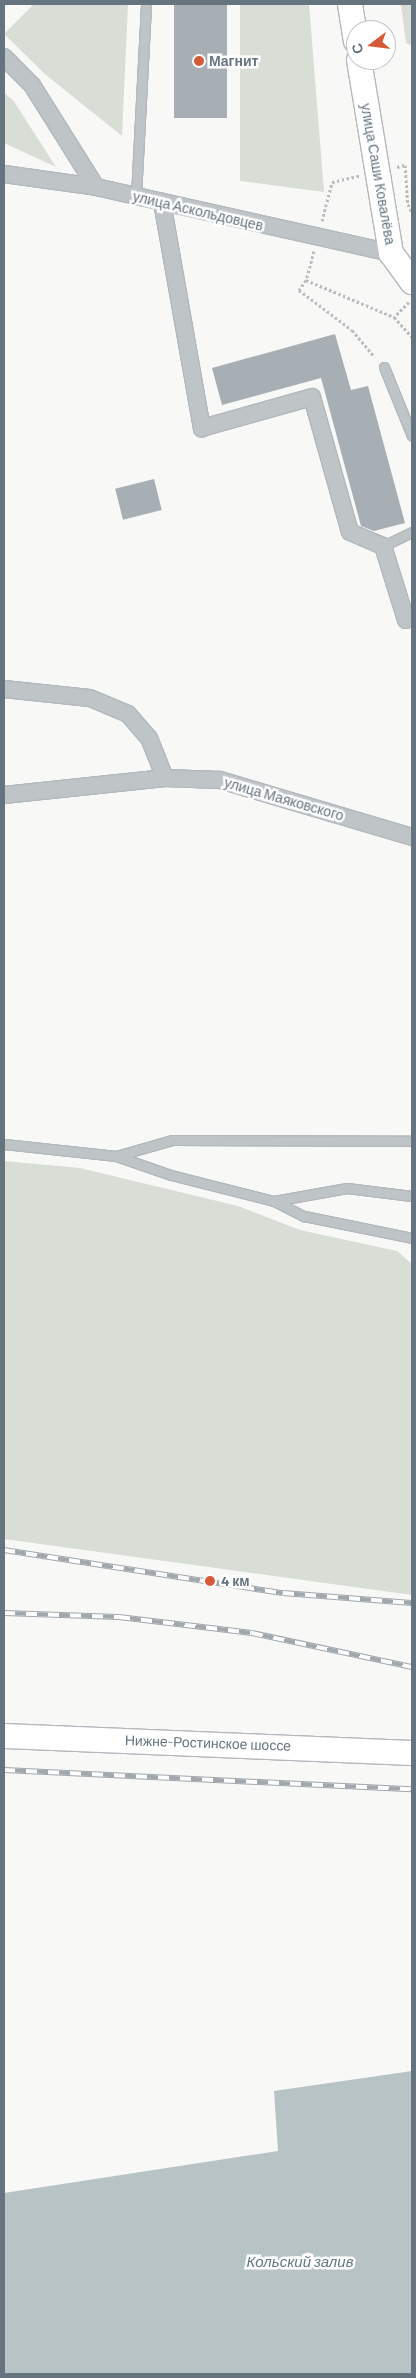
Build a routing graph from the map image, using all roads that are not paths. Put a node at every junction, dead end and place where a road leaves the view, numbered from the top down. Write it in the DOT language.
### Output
graph roads {
  1 [pos="146,4"];
  2 [pos="350,4"];
  3 [pos="353,20"];
  4 [pos="4,56"];
  5 [pos="361,70"];
  6 [pos="4,174"];
  7 [pos="96,187"];
  8 [pos="136,196"];
  9 [pos="162,202"];
  10 [pos="391,253"];
  11 [pos="412,282"];
  12 [pos="384,367"];
  13 [pos="412,436"];
  14 [pos="412,532"];
  15 [pos="383,546"];
  16 [pos="412,618"];
  17 [pos="4,689"];
  18 [pos="165,778"];
  19 [pos="4,795"];
  20 [pos="412,838"];
  21 [pos="412,1141"];
  22 [pos="4,1144"];
  23 [pos="116,1156"];
  24 [pos="412,1196"];
  25 [pos="274,1201"];
  26 [pos="412,1238"];
  27 [pos="4,1736"];
  28 [pos="412,1753"];
  1 -- 8 [label="lane"];
  2 -- 3 [label="street"];
  4 -- 7 [label="street"];
  5 -- 10 [label="street, улица Саши Ковалёва"];
  6 -- 7 [label="street, улица Аскольдовцев"];
  7 -- 8 [label="street, улица Аскольдовцев"];
  8 -- 9 [label="street, улица Аскольдовцев"];
  9 -- 10 [label="street, улица Аскольдовцев"];
  9 -- 15 [label="street"];
  10 -- 11 [label="street, улица Саши Ковалёва"];
  12 -- 13 [label="lane"];
  14 -- 15 [label="lane"];
  15 -- 16 [label="street"];
  17 -- 18 [label="street"];
  18 -- 19 [label="street, улица Маяковского"];
  18 -- 20 [label="street, улица Маяковского"];
  21 -- 23 [label="lane"];
  22 -- 23 [label="lane"];
  23 -- 25 [label="lane"];
  24 -- 25 [label="lane"];
  25 -- 26 [label="lane"];
  27 -- 28 [label="street, Нижне-Ростинское шоссе"];
}
